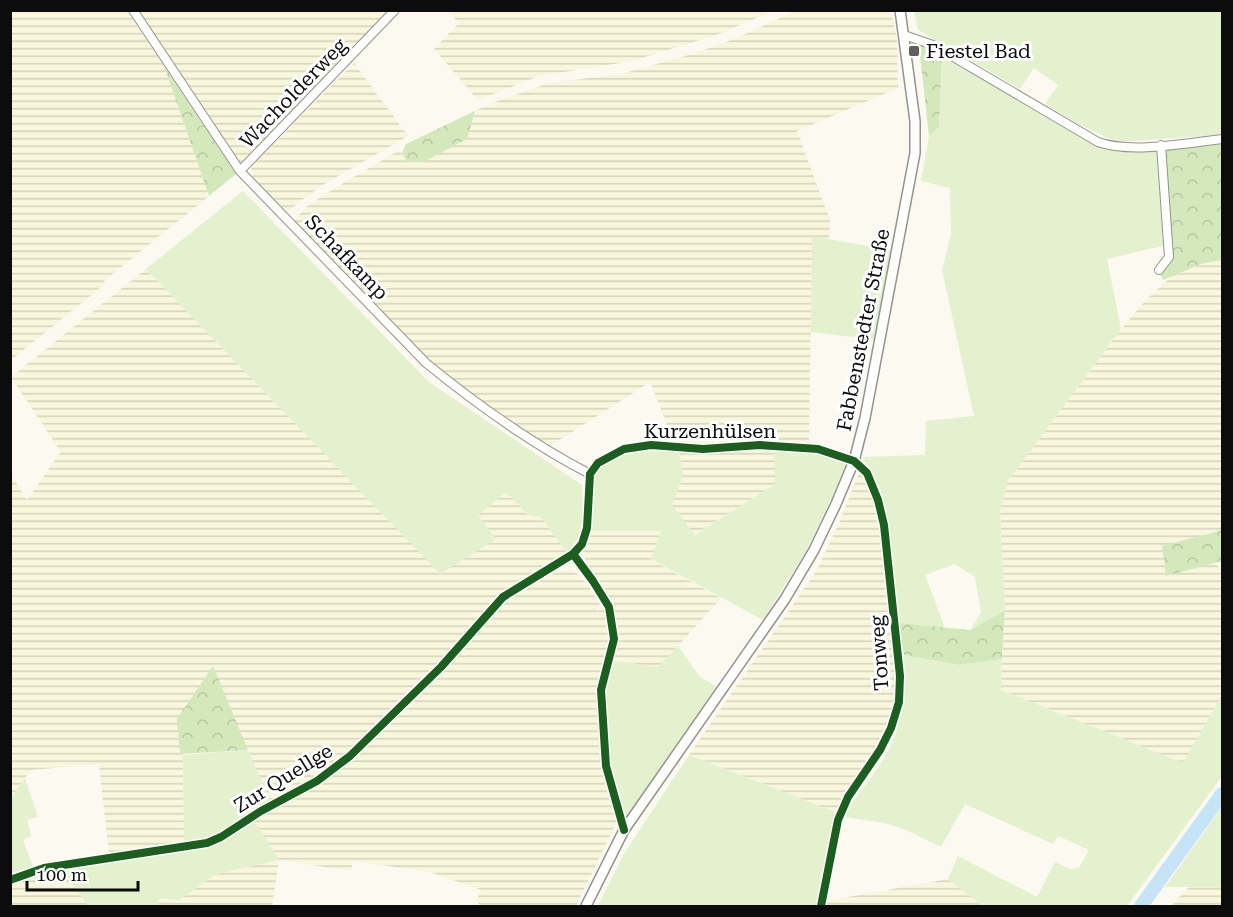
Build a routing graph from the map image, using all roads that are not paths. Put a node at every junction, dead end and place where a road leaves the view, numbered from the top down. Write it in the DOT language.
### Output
graph roads {
  1 [pos="133,10"];
  2 [pos="395,10"];
  3 [pos="900,10"];
  4 [pos="904,35"];
  5 [pos="1222,140"];
  6 [pos="1161,145"];
  7 [pos="240,171"];
  8 [pos="1160,270"];
  9 [pos="854,460"];
  10 [pos="590,474"];
  11 [pos="573,554"];
  12 [pos="624,830"];
  13 [pos="10,880"];
  14 [pos="586,906"];
  15 [pos="821,906"];
  1 -- 7 [label="street, Schafkamp"];
  2 -- 7 [label="street, Wacholderweg"];
  3 -- 4 [label="street, Fabbenstedter Straße"];
  4 -- 6 [label="street"];
  4 -- 9 [label="street, Fabbenstedter Straße"];
  5 -- 6 [label="street"];
  6 -- 8 [label="street"];
  7 -- 10 [label="street, Schafkamp"];
  9 -- 10 [label="street, Kurzenhülsen"];
  9 -- 12 [label="street, Fabbenstedter Straße"];
  9 -- 15 [label="street, Tonweg"];
  10 -- 11 [label="street"];
  11 -- 12 [label="street"];
  11 -- 13 [label="street, Zur Quellge"];
  12 -- 14 [label="street, Fabbenstedter Straße"];
}
